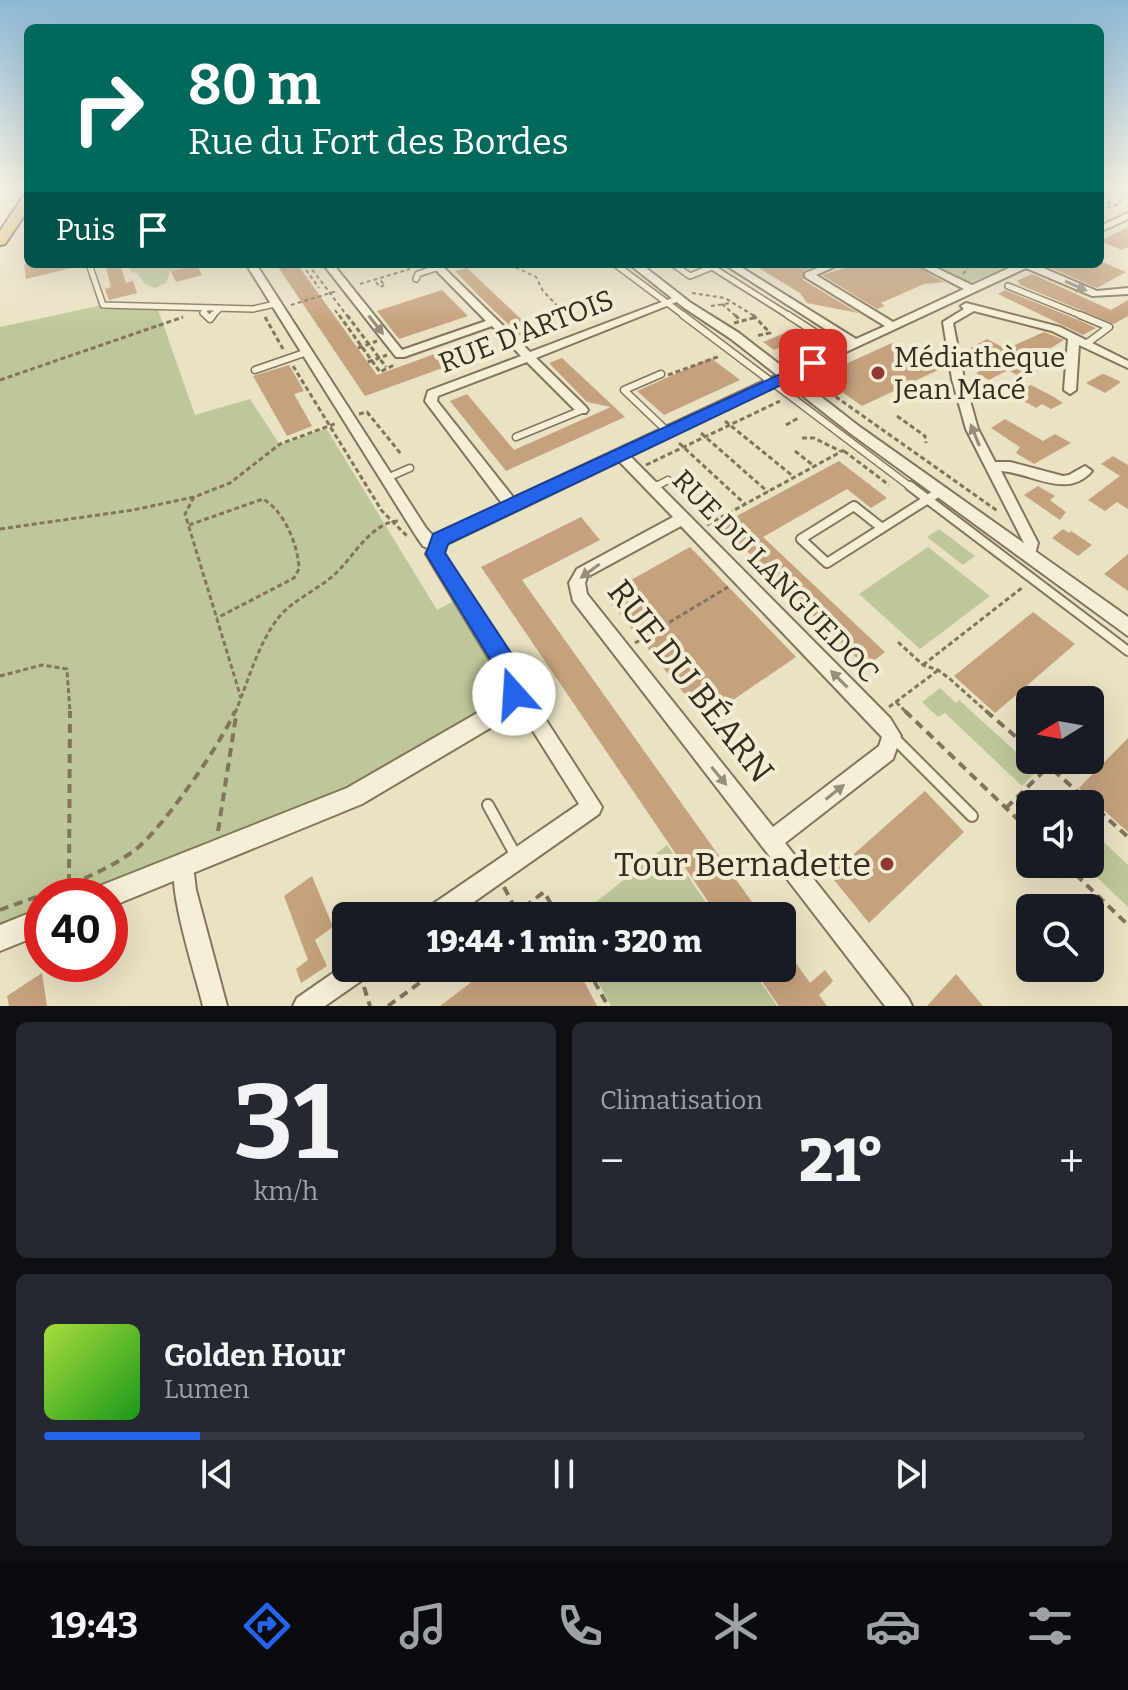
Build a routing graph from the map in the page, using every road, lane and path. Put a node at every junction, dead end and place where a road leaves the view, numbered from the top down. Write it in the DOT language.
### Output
graph roads {
  1 [pos="90,268"];
  2 [pos="253,268"];
  3 [pos="303,268"];
  4 [pos="311,268"];
  5 [pos="332,268"];
  6 [pos="413,268"];
  7 [pos="432,268"];
  8 [pos="442,268"];
  9 [pos="517,268"];
  10 [pos="622,268"];
  11 [pos="639,268"];
  12 [pos="679,268"];
  13 [pos="710,268"];
  14 [pos="714,268"];
  15 [pos="735,268"];
  16 [pos="826,268"];
  17 [pos="929,268"];
  18 [pos="1017,268"];
  19 [pos="1035,268"];
  20 [pos="379,279"];
  21 [pos="416,279"];
  22 [pos="374,280"];
  23 [pos="349,285"];
  24 [pos="325,286"];
  25 [pos="1008,286"];
  26 [pos="972,289"];
  27 [pos="1128,291"];
  28 [pos="330,293"];
  29 [pos="210,299"];
  30 [pos="678,299"];
  31 [pos="951,299"];
  32 [pos="734,302"];
  33 [pos="359,303"];
  34 [pos="722,304"];
  35 [pos="707,307"];
  36 [pos="204,308"];
  37 [pos="220,308"];
  38 [pos="341,308"];
  39 [pos="972,308"];
  40 [pos="279,309"];
  41 [pos="368,314"];
  42 [pos="568,317"];
  43 [pos="757,317"];
  44 [pos="210,319"];
  45 [pos="266,319"];
  46 [pos="350,320"];
  47 [pos="740,320"];
  48 [pos="341,322"];
  49 [pos="494,322"];
  50 [pos="732,324"];
  51 [pos="893,326"];
  52 [pos="214,330"];
  53 [pos="834,330"];
  54 [pos="360,332"];
  55 [pos="350,335"];
  56 [pos="819,335"];
  57 [pos="750,337"];
  58 [pos="386,338"];
  59 [pos="1074,338"];
  60 [pos="850,340"];
  61 [pos="369,344"];
  62 [pos="1086,344"];
  63 [pos="360,348"];
  64 [pos="791,348"];
  65 [pos="307,352"];
  66 [pos="528,356"];
  67 [pos="720,356"];
  68 [pos="398,357"];
  69 [pos="379,358"];
  70 [pos="370,361"];
  71 [pos="1128,365"];
  72 [pos="386,367"];
  73 [pos="255,370"];
  74 [pos="661,374"];
  75 [pos="0,380"];
  76 [pos="779,380"];
  77 [pos="825,389"];
  78 [pos="1070,390"];
  79 [pos="781,400"];
  80 [pos="582,410"];
  81 [pos="897,416"];
  82 [pos="802,417"];
  83 [pos="350,418"];
  84 [pos="725,421"];
  85 [pos="730,425"];
  86 [pos="786,425"];
  87 [pos="701,433"];
  88 [pos="516,437"];
  89 [pos="674,437"];
  90 [pos="705,437"];
  91 [pos="802,438"];
  92 [pos="926,443"];
  93 [pos="684,447"];
  94 [pos="795,451"];
  95 [pos="401,454"];
  96 [pos="620,454"];
  97 [pos="814,466"];
  98 [pos="990,466"];
  99 [pos="410,468"];
  100 [pos="636,470"];
  101 [pos="1085,471"];
  102 [pos="794,477"];
  103 [pos="387,478"];
  104 [pos="668,480"];
  105 [pos="653,488"];
  106 [pos="768,492"];
  107 [pos="933,496"];
  108 [pos="194,497"];
  109 [pos="745,504"];
  110 [pos="512,506"];
  111 [pos="411,517"];
  112 [pos="1007,517"];
  113 [pos="682,519"];
  114 [pos="189,525"];
  115 [pos="882,528"];
  116 [pos="0,529"];
  117 [pos="700,537"];
  118 [pos="436,546"];
  119 [pos="1026,553"];
  120 [pos="741,579"];
  121 [pos="1026,585"];
  122 [pos="217,618"];
  123 [pos="1128,628"];
  124 [pos="898,642"];
  125 [pos="621,651"];
  126 [pos="1128,651"];
  127 [pos="923,665"];
  128 [pos="938,670"];
  129 [pos="0,676"];
  130 [pos="514,694"];
  131 [pos="242,700"];
  132 [pos="896,702"];
  133 [pos="237,712"];
  134 [pos="877,716"];
  135 [pos="892,736"];
  136 [pos="1016,737"];
  137 [pos="1041,774"];
  138 [pos="1058,774"];
  139 [pos="1076,790"];
  140 [pos="488,805"];
  141 [pos="1006,808"];
  142 [pos="1104,815"];
  143 [pos="972,816"];
  144 [pos="1016,818"];
  145 [pos="1128,837"];
  146 [pos="773,840"];
  147 [pos="217,852"];
  148 [pos="517,859"];
  149 [pos="183,866"];
  150 [pos="497,873"];
  151 [pos="69,878"];
  152 [pos="83,878"];
  153 [pos="1079,878"];
  154 [pos="128,887"];
  155 [pos="24,901"];
  156 [pos="455,902"];
  157 [pos="509,902"];
  158 [pos="530,902"];
  159 [pos="550,902"];
  160 [pos="0,910"];
  161 [pos="1128,925"];
  162 [pos="24,928"];
  163 [pos="0,938"];
  164 [pos="340,982"];
  165 [pos="421,982"];
  166 [pos="595,982"];
  167 [pos="215,1006"];
  168 [pos="305,1006"];
  169 [pos="388,1006"];
  170 [pos="608,1006"];
  171 [pos="900,1006"];
  1 -- 36 [label="lane"];
  2 -- 40 [label="street"];
  3 -- 24 [label="path"];
  4 -- 24 [label="path"];
  5 -- 23 [label="street"];
  6 -- 20 [label="path"];
  7 -- 21 [label="lane"];
  8 -- 49 [label="street"];
  9 -- 42 [label="path"];
  10 -- 30 [label="lane"];
  11 -- 30 [label="street"];
  12 -- 13 [label="lane"];
  14 -- 56 [label="lane"];
  15 -- 53 [label="street"];
  16 -- 51 [label="street"];
  17 -- 26 [label="street"];
  18 -- 26 [label="street"];
  19 -- 27 [label="street, one-way"];
  20 -- 22 [label="path"];
  20 -- 22 [label="path"];
  22 -- 23 [label="path"];
  23 -- 24 [label="path"];
  23 -- 28 [label="path"];
  23 -- 33 [label="street"];
  24 -- 28 [label="path"];
  25 -- 62 [label="lane"];
  26 -- 31 [label="street"];
  28 -- 38 [label="path"];
  28 -- 40 [label="path"];
  29 -- 36 [label="lane"];
  30 -- 32 [label="path"];
  30 -- 66 [label="street, RUE D'ARTOIS"];
  30 -- 76 [label="street"];
  31 -- 39 [label="street"];
  31 -- 51 [label="street"];
  32 -- 34 [label="path"];
  32 -- 43 [label="path"];
  33 -- 38 [label="path"];
  33 -- 41 [label="street"];
  34 -- 35 [label="path"];
  34 -- 47 [label="path"];
  36 -- 37 [label="lane"];
  36 -- 44 [label="lane"];
  36 -- 75 [label="path"];
  37 -- 40 [label="lane"];
  37 -- 44 [label="lane"];
  38 -- 46 [label="path"];
  38 -- 48 [label="path"];
  39 -- 59 [label="street"];
  98 -- 39 [label="street, one-way"];
  40 -- 45 [label="path"];
  40 -- 65 [label="street"];
  41 -- 46 [label="path"];
  41 -- 58 [label="street, one-way"];
  43 -- 47 [label="path"];
  43 -- 57 [label="path"];
  44 -- 52 [label="lane"];
  46 -- 48 [label="path"];
  46 -- 54 [label="path"];
  47 -- 50 [label="path"];
  48 -- 55 [label="path"];
  49 -- 66 [label="street"];
  49 -- 68 [label="street"];
  51 -- 60 [label="street"];
  53 -- 56 [label="lane"];
  53 -- 60 [label="street"];
  54 -- 55 [label="path"];
  54 -- 61 [label="path"];
  55 -- 63 [label="path"];
  56 -- 64 [label="lane"];
  58 -- 61 [label="path"];
  58 -- 68 [label="street"];
  59 -- 62 [label="street"];
  59 -- 78 [label="street"];
  60 -- 76 [label="street"];
  61 -- 63 [label="path"];
  61 -- 69 [label="path"];
  62 -- 71 [label="street"];
  63 -- 70 [label="path"];
  65 -- 73 [label="lane"];
  65 -- 83 [label="street"];
  66 -- 80 [label="street"];
  66 -- 110 [label="street, RUE D'ARTOIS"];
  67 -- 74 [label="path"];
  68 -- 69 [label="path"];
  68 -- 72 [label="path"];
  69 -- 70 [label="path"];
  69 -- 72 [label="path"];
  70 -- 72 [label="path"];
  74 -- 89 [label="lane"];
  76 -- 89 [label="street"];
  76 -- 107 [label="street"];
  77 -- 112 [label="path"];
  79 -- 85 [label="path"];
  80 -- 88 [label="lane"];
  81 -- 92 [label="path"];
  82 -- 86 [label="path"];
  83 -- 95 [label="path"];
  83 -- 103 [label="street"];
  83 -- 108 [label="path"];
  84 -- 85 [label="path"];
  85 -- 90 [label="path"];
  85 -- 102 [label="path"];
  87 -- 90 [label="path"];
  89 -- 93 [label="path"];
  89 -- 96 [label="street"];
  90 -- 93 [label="path"];
  90 -- 106 [label="path"];
  91 -- 97 [label="path"];
  93 -- 100 [label="path"];
  93 -- 109 [label="path"];
  94 -- 97 [label="path"];
  96 -- 100 [label="street, RUE DU LANGUEDOC"];
  96 -- 110 [label="street"];
  97 -- 102 [label="path"];
  98 -- 101 [label="street"];
  98 -- 119 [label="street"];
  99 -- 103 [label="lane"];
  100 -- 105 [label="street, RUE DU LANGUEDOC"];
  102 -- 106 [label="path"];
  103 -- 111 [label="street"];
  104 -- 105 [label="lane"];
  105 -- 113 [label="street, RUE DU LANGUEDOC"];
  106 -- 109 [label="path"];
  107 -- 115 [label="lane"];
  107 -- 119 [label="street"];
  107 -- 126 [label="lane"];
  108 -- 114 [label="path"];
  108 -- 116 [label="path"];
  109 -- 117 [label="path"];
  110 -- 118 [label="street"];
  111 -- 118 [label="street"];
  111 -- 131 [label="path"];
  113 -- 117 [label="street, RUE DU LANGUEDOC"];
  113 -- 125 [label="street, RUE DU BÉARN, one-way"];
  114 -- 122 [label="path"];
  114 -- 122 [label="path"];
  115 -- 115 [label="lane"];
  117 -- 120 [label="street, RUE DU LANGUEDOC"];
  118 -- 130 [label="street"];
  119 -- 123 [label="street"];
  120 -- 125 [label="path"];
  134 -- 120 [label="street, RUE DU LANGUEDOC, one-way"];
  121 -- 127 [label="path"];
  122 -- 131 [label="path"];
  124 -- 127 [label="path"];
  125 -- 146 [label="street, RUE DU BÉARN, one-way"];
  127 -- 128 [label="path"];
  128 -- 132 [label="path"];
  128 -- 136 [label="path"];
  129 -- 151 [label="path"];
  130 -- 147 [label="street"];
  130 -- 148 [label="street"];
  131 -- 133 [label="path"];
  132 -- 134 [label="path"];
  132 -- 141 [label="path"];
  133 -- 147 [label="path"];
  133 -- 152 [label="path"];
  134 -- 135 [label="street, RUE DU LANGUEDOC"];
  135 -- 143 [label="lane"];
  146 -- 135 [label="street, one-way"];
  137 -- 141 [label="path"];
  138 -- 139 [label="path"];
  140 -- 148 [label="lane"];
  141 -- 144 [label="path"];
  142 -- 145 [label="path"];
  146 -- 171 [label="street, RUE DU BÉARN"];
  147 -- 149 [label="street"];
  148 -- 150 [label="street"];
  149 -- 154 [label="street"];
  149 -- 167 [label="street"];
  150 -- 156 [label="street"];
  150 -- 157 [label="path"];
  153 -- 161 [label="path"];
  155 -- 160 [label="path"];
  158 -- 159 [label="path"];
  162 -- 163 [label="street"];
  164 -- 168 [label="street"];
  165 -- 169 [label="path"];
  166 -- 170 [label="path"];
}
